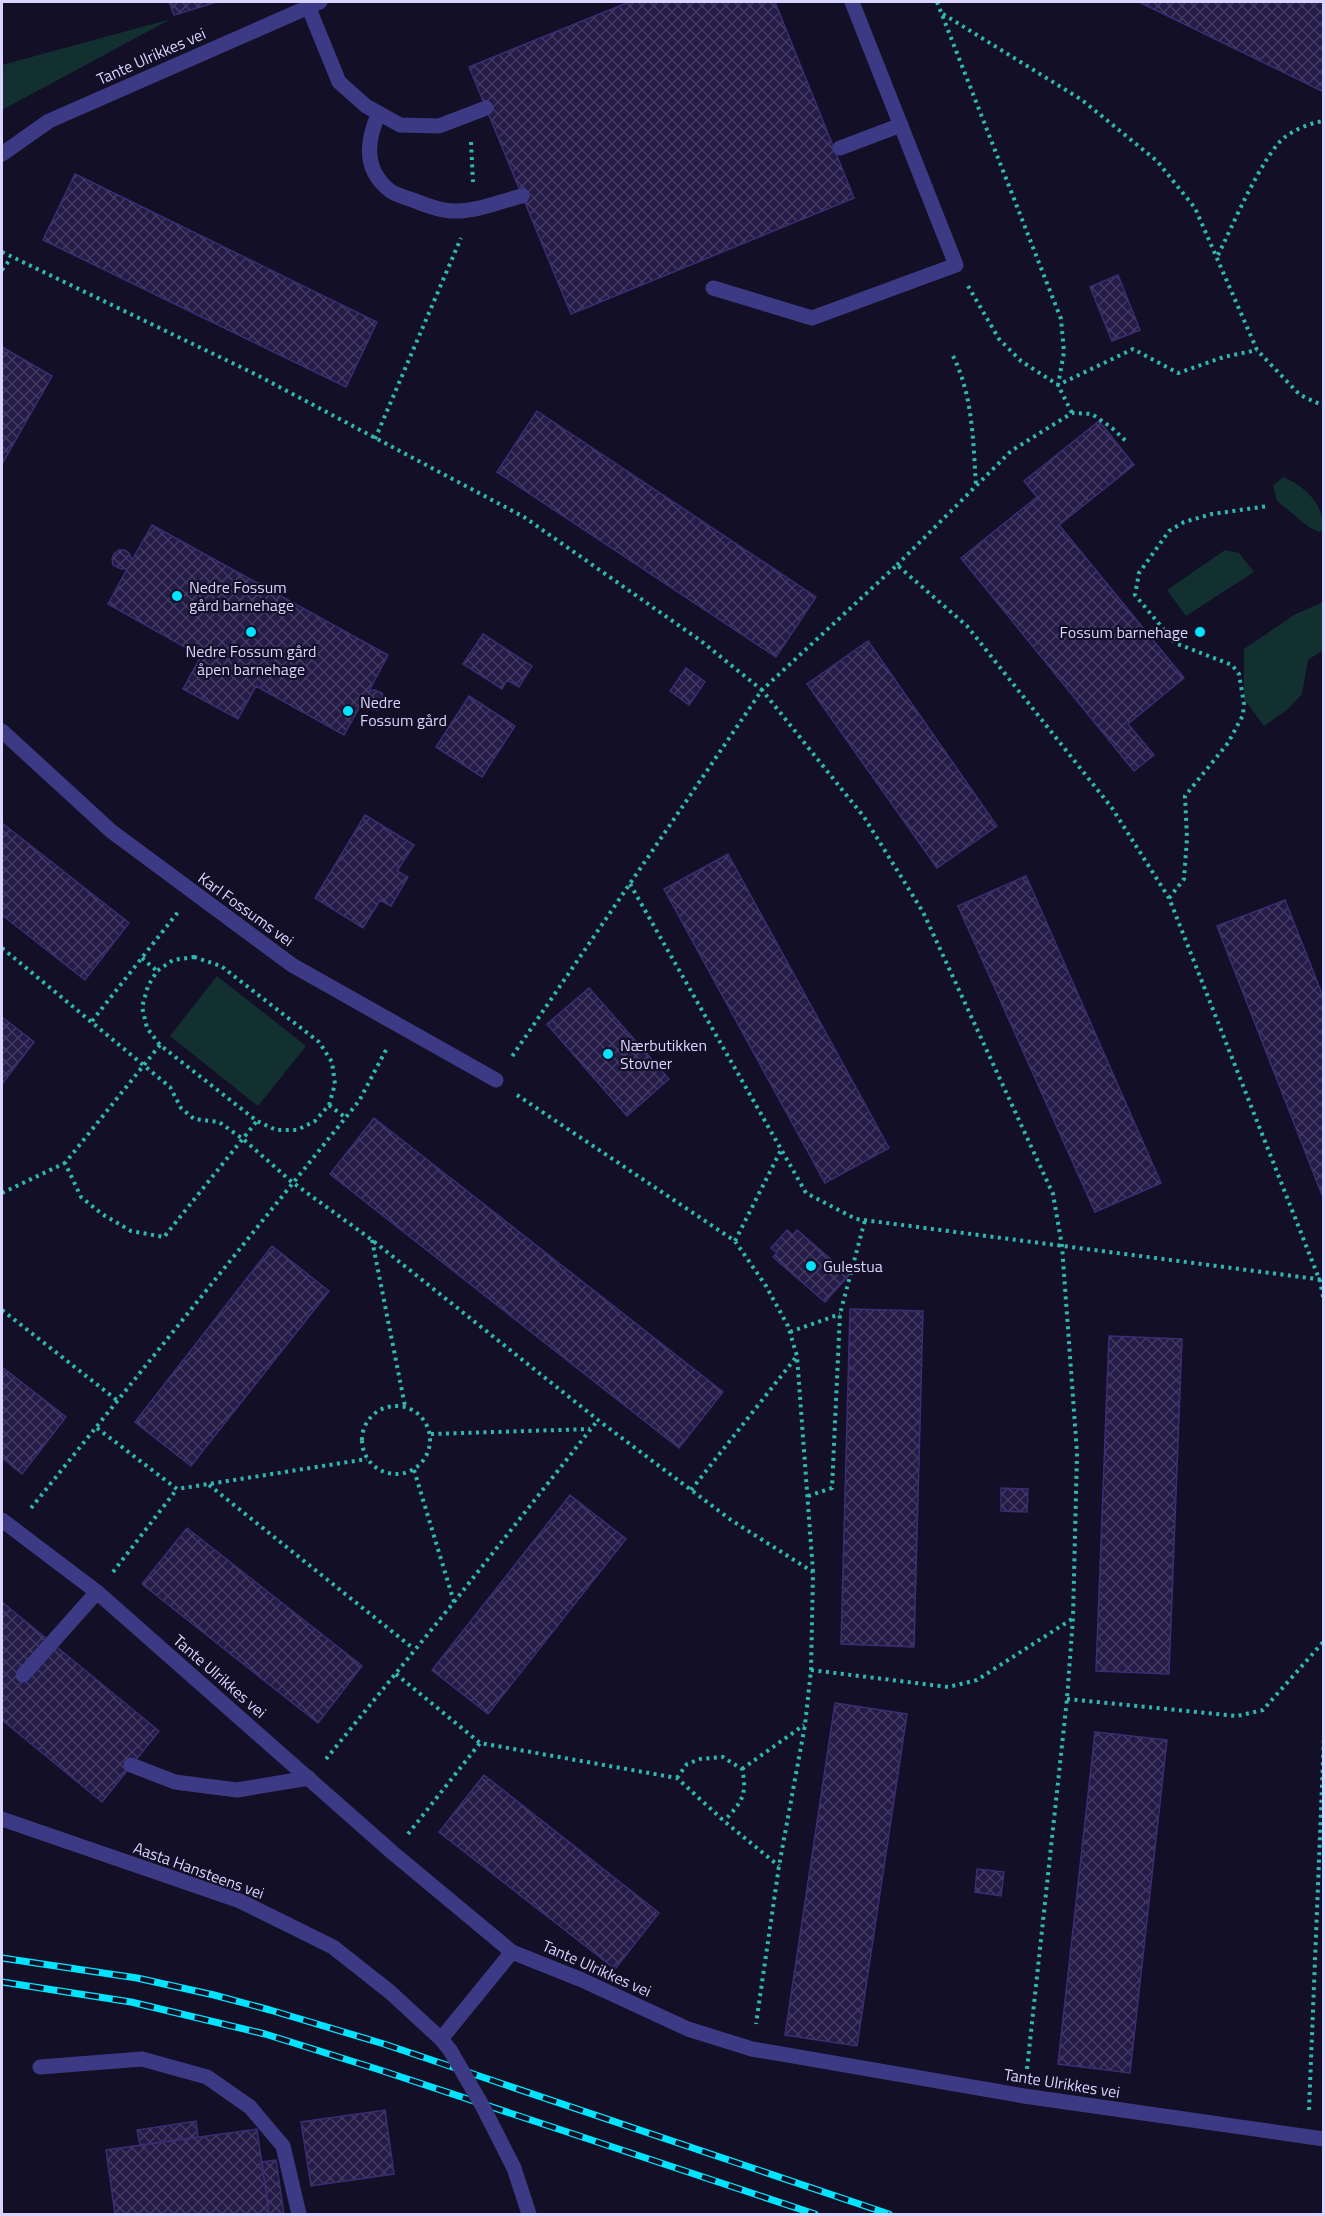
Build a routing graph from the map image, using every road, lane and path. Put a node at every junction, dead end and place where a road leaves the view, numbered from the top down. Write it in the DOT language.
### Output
graph roads {
  1 [pos="852,2"];
  2 [pos="937,2"];
  3 [pos="314,4"];
  4 [pos="943,14"];
  5 [pos="486,108"];
  6 [pos="379,112"];
  7 [pos="1323,121"];
  8 [pos="901,125"];
  9 [pos="471,144"];
  10 [pos="840,148"];
  11 [pos="2,154"];
  12 [pos="522,196"];
  13 [pos="474,209"];
  14 [pos="2,252"];
  15 [pos="1217,256"];
  16 [pos="11,258"];
  17 [pos="956,265"];
  18 [pos="2,270"];
  19 [pos="713,288"];
  20 [pos="1257,350"];
  21 [pos="954,356"];
  22 [pos="1058,385"];
  23 [pos="1323,406"];
  24 [pos="1072,413"];
  25 [pos="375,439"];
  26 [pos="1128,443"];
  27 [pos="976,486"];
  28 [pos="1268,506"];
  29 [pos="897,565"];
  30 [pos="762,690"];
  31 [pos="2,731"];
  32 [pos="630,884"];
  33 [pos="194,893"];
  34 [pos="1169,898"];
  35 [pos="2,948"];
  36 [pos="142,958"];
  37 [pos="157,971"];
  38 [pos="92,1021"];
  39 [pos="399,1025"];
  40 [pos="160,1045"];
  41 [pos="145,1065"];
  42 [pos="496,1080"];
  43 [pos="329,1105"];
  44 [pos="346,1118"];
  45 [pos="257,1121"];
  46 [pos="243,1139"];
  47 [pos="781,1149"];
  48 [pos="65,1163"];
  49 [pos="292,1182"];
  50 [pos="2,1193"];
  51 [pos="865,1220"];
  52 [pos="372,1240"];
  53 [pos="735,1242"];
  54 [pos="1062,1246"];
  55 [pos="1322,1281"];
  56 [pos="1323,1302"];
  57 [pos="2,1310"];
  58 [pos="840,1314"];
  59 [pos="790,1332"];
  60 [pos="798,1356"];
  61 [pos="118,1401"];
  62 [pos="405,1406"];
  63 [pos="598,1420"];
  64 [pos="97,1428"];
  65 [pos="590,1429"];
  66 [pos="431,1434"];
  67 [pos="367,1459"];
  68 [pos="414,1470"];
  69 [pos="208,1484"];
  70 [pos="177,1489"];
  71 [pos="691,1490"];
  72 [pos="808,1496"];
  73 [pos="7,1525"];
  74 [pos="813,1572"];
  75 [pos="97,1592"];
  76 [pos="454,1602"];
  77 [pos="1073,1618"];
  78 [pos="1323,1641"];
  79 [pos="414,1649"];
  80 [pos="811,1670"];
  81 [pos="396,1674"];
  82 [pos="23,1675"];
  83 [pos="1067,1699"];
  84 [pos="805,1725"];
  85 [pos="1323,1736"];
  86 [pos="480,1743"];
  87 [pos="131,1766"];
  88 [pos="742,1769"];
  89 [pos="309,1778"];
  90 [pos="677,1778"];
  91 [pos="2,1820"];
  92 [pos="724,1821"];
  93 [pos="393,1853"];
  94 [pos="779,1866"];
  95 [pos="512,1952"];
  96 [pos="446,2045"];
  97 [pos="752,2049"];
  98 [pos="40,2067"];
  99 [pos="1024,2096"];
  100 [pos="1308,2138"];
  101 [pos="1323,2139"];
  102 [pos="299,2214"];
  103 [pos="529,2214"];
  1 -- 8 [label="street"];
  2 -- 4 [label="path"];
  3 -- 6 [label="street"];
  3 -- 11 [label="street, Tante Ulrikkes vei"];
  4 -- 15 [label="path"];
  4 -- 22 [label="path"];
  5 -- 6 [label="street"];
  6 -- 13 [label="street"];
  7 -- 15 [label="path"];
  8 -- 10 [label="street"];
  8 -- 17 [label="street"];
  9 -- 13 [label="path"];
  12 -- 13 [label="street"];
  13 -- 25 [label="path"];
  14 -- 16 [label="path"];
  15 -- 20 [label="path"];
  16 -- 18 [label="path"];
  16 -- 25 [label="path"];
  17 -- 19 [label="street"];
  17 -- 22 [label="path"];
  20 -- 22 [label="path"];
  20 -- 23 [label="path"];
  21 -- 27 [label="path"];
  22 -- 24 [label="path"];
  24 -- 26 [label="path"];
  24 -- 27 [label="path"];
  25 -- 30 [label="path"];
  27 -- 29 [label="path"];
  28 -- 34 [label="path"];
  29 -- 30 [label="path"];
  29 -- 34 [label="path"];
  30 -- 32 [label="path"];
  30 -- 54 [label="path"];
  31 -- 33 [label="street, Karl Fossums vei"];
  32 -- 42 [label="path"];
  32 -- 47 [label="path"];
  33 -- 36 [label="path"];
  33 -- 39 [label="street, Karl Fossums vei"];
  34 -- 55 [label="path"];
  35 -- 38 [label="path"];
  36 -- 37 [label="path"];
  36 -- 38 [label="path"];
  37 -- 40 [label="path"];
  37 -- 43 [label="path"];
  38 -- 41 [label="path"];
  39 -- 42 [label="street, Karl Fossums vei"];
  39 -- 44 [label="path"];
  40 -- 41 [label="path"];
  40 -- 45 [label="path"];
  41 -- 46 [label="path"];
  41 -- 48 [label="path"];
  42 -- 53 [label="path"];
  43 -- 44 [label="path"];
  43 -- 45 [label="path"];
  44 -- 49 [label="path"];
  45 -- 46 [label="path"];
  46 -- 48 [label="path"];
  46 -- 49 [label="path"];
  47 -- 51 [label="path"];
  47 -- 53 [label="path"];
  48 -- 50 [label="path"];
  49 -- 52 [label="path"];
  49 -- 61 [label="path"];
  51 -- 54 [label="path"];
  51 -- 58 [label="path"];
  52 -- 62 [label="path"];
  52 -- 63 [label="path"];
  53 -- 59 [label="path"];
  54 -- 55 [label="path"];
  54 -- 77 [label="path"];
  55 -- 56 [label="path"];
  57 -- 61 [label="path"];
  58 -- 59 [label="path"];
  58 -- 72 [label="path"];
  59 -- 60 [label="path"];
  60 -- 71 [label="path"];
  60 -- 72 [label="path"];
  61 -- 64 [label="path"];
  62 -- 66 [label="path"];
  62 -- 67 [label="path"];
  63 -- 65 [label="path"];
  63 -- 71 [label="path"];
  64 -- 70 [label="path"];
  64 -- 73 [label="path"];
  65 -- 66 [label="path"];
  65 -- 76 [label="path"];
  66 -- 68 [label="path"];
  67 -- 68 [label="path"];
  67 -- 69 [label="path"];
  68 -- 76 [label="path"];
  69 -- 70 [label="path"];
  69 -- 79 [label="path"];
  70 -- 75 [label="path"];
  71 -- 74 [label="path"];
  72 -- 74 [label="path"];
  73 -- 75 [label="street, Tante Ulrikkes vei"];
  74 -- 80 [label="path"];
  75 -- 82 [label="street"];
  75 -- 89 [label="street, Tante Ulrikkes vei"];
  76 -- 79 [label="path"];
  77 -- 80 [label="path"];
  77 -- 83 [label="path"];
  78 -- 83 [label="path"];
  79 -- 81 [label="path"];
  80 -- 84 [label="path"];
  81 -- 86 [label="path"];
  81 -- 89 [label="path"];
  83 -- 99 [label="path"];
  84 -- 88 [label="path"];
  84 -- 94 [label="path"];
  85 -- 100 [label="path"];
  86 -- 90 [label="path"];
  86 -- 93 [label="path"];
  87 -- 89 [label="street"];
  88 -- 90 [label="path"];
  88 -- 92 [label="path"];
  89 -- 93 [label="street, Tante Ulrikkes vei"];
  90 -- 92 [label="path"];
  91 -- 96 [label="street, Aasta Hansteens vei"];
  92 -- 94 [label="path"];
  93 -- 95 [label="street, Tante Ulrikkes vei"];
  94 -- 97 [label="path"];
  95 -- 96 [label="street"];
  95 -- 97 [label="street, Tante Ulrikkes vei"];
  96 -- 103 [label="street, Aasta Hansteens vei, bridge"];
  97 -- 99 [label="street, Tante Ulrikkes vei"];
  98 -- 102 [label="street"];
  99 -- 100 [label="street, Tante Ulrikkes vei"];
  100 -- 101 [label="street, Tante Ulrikkes vei"];
}
